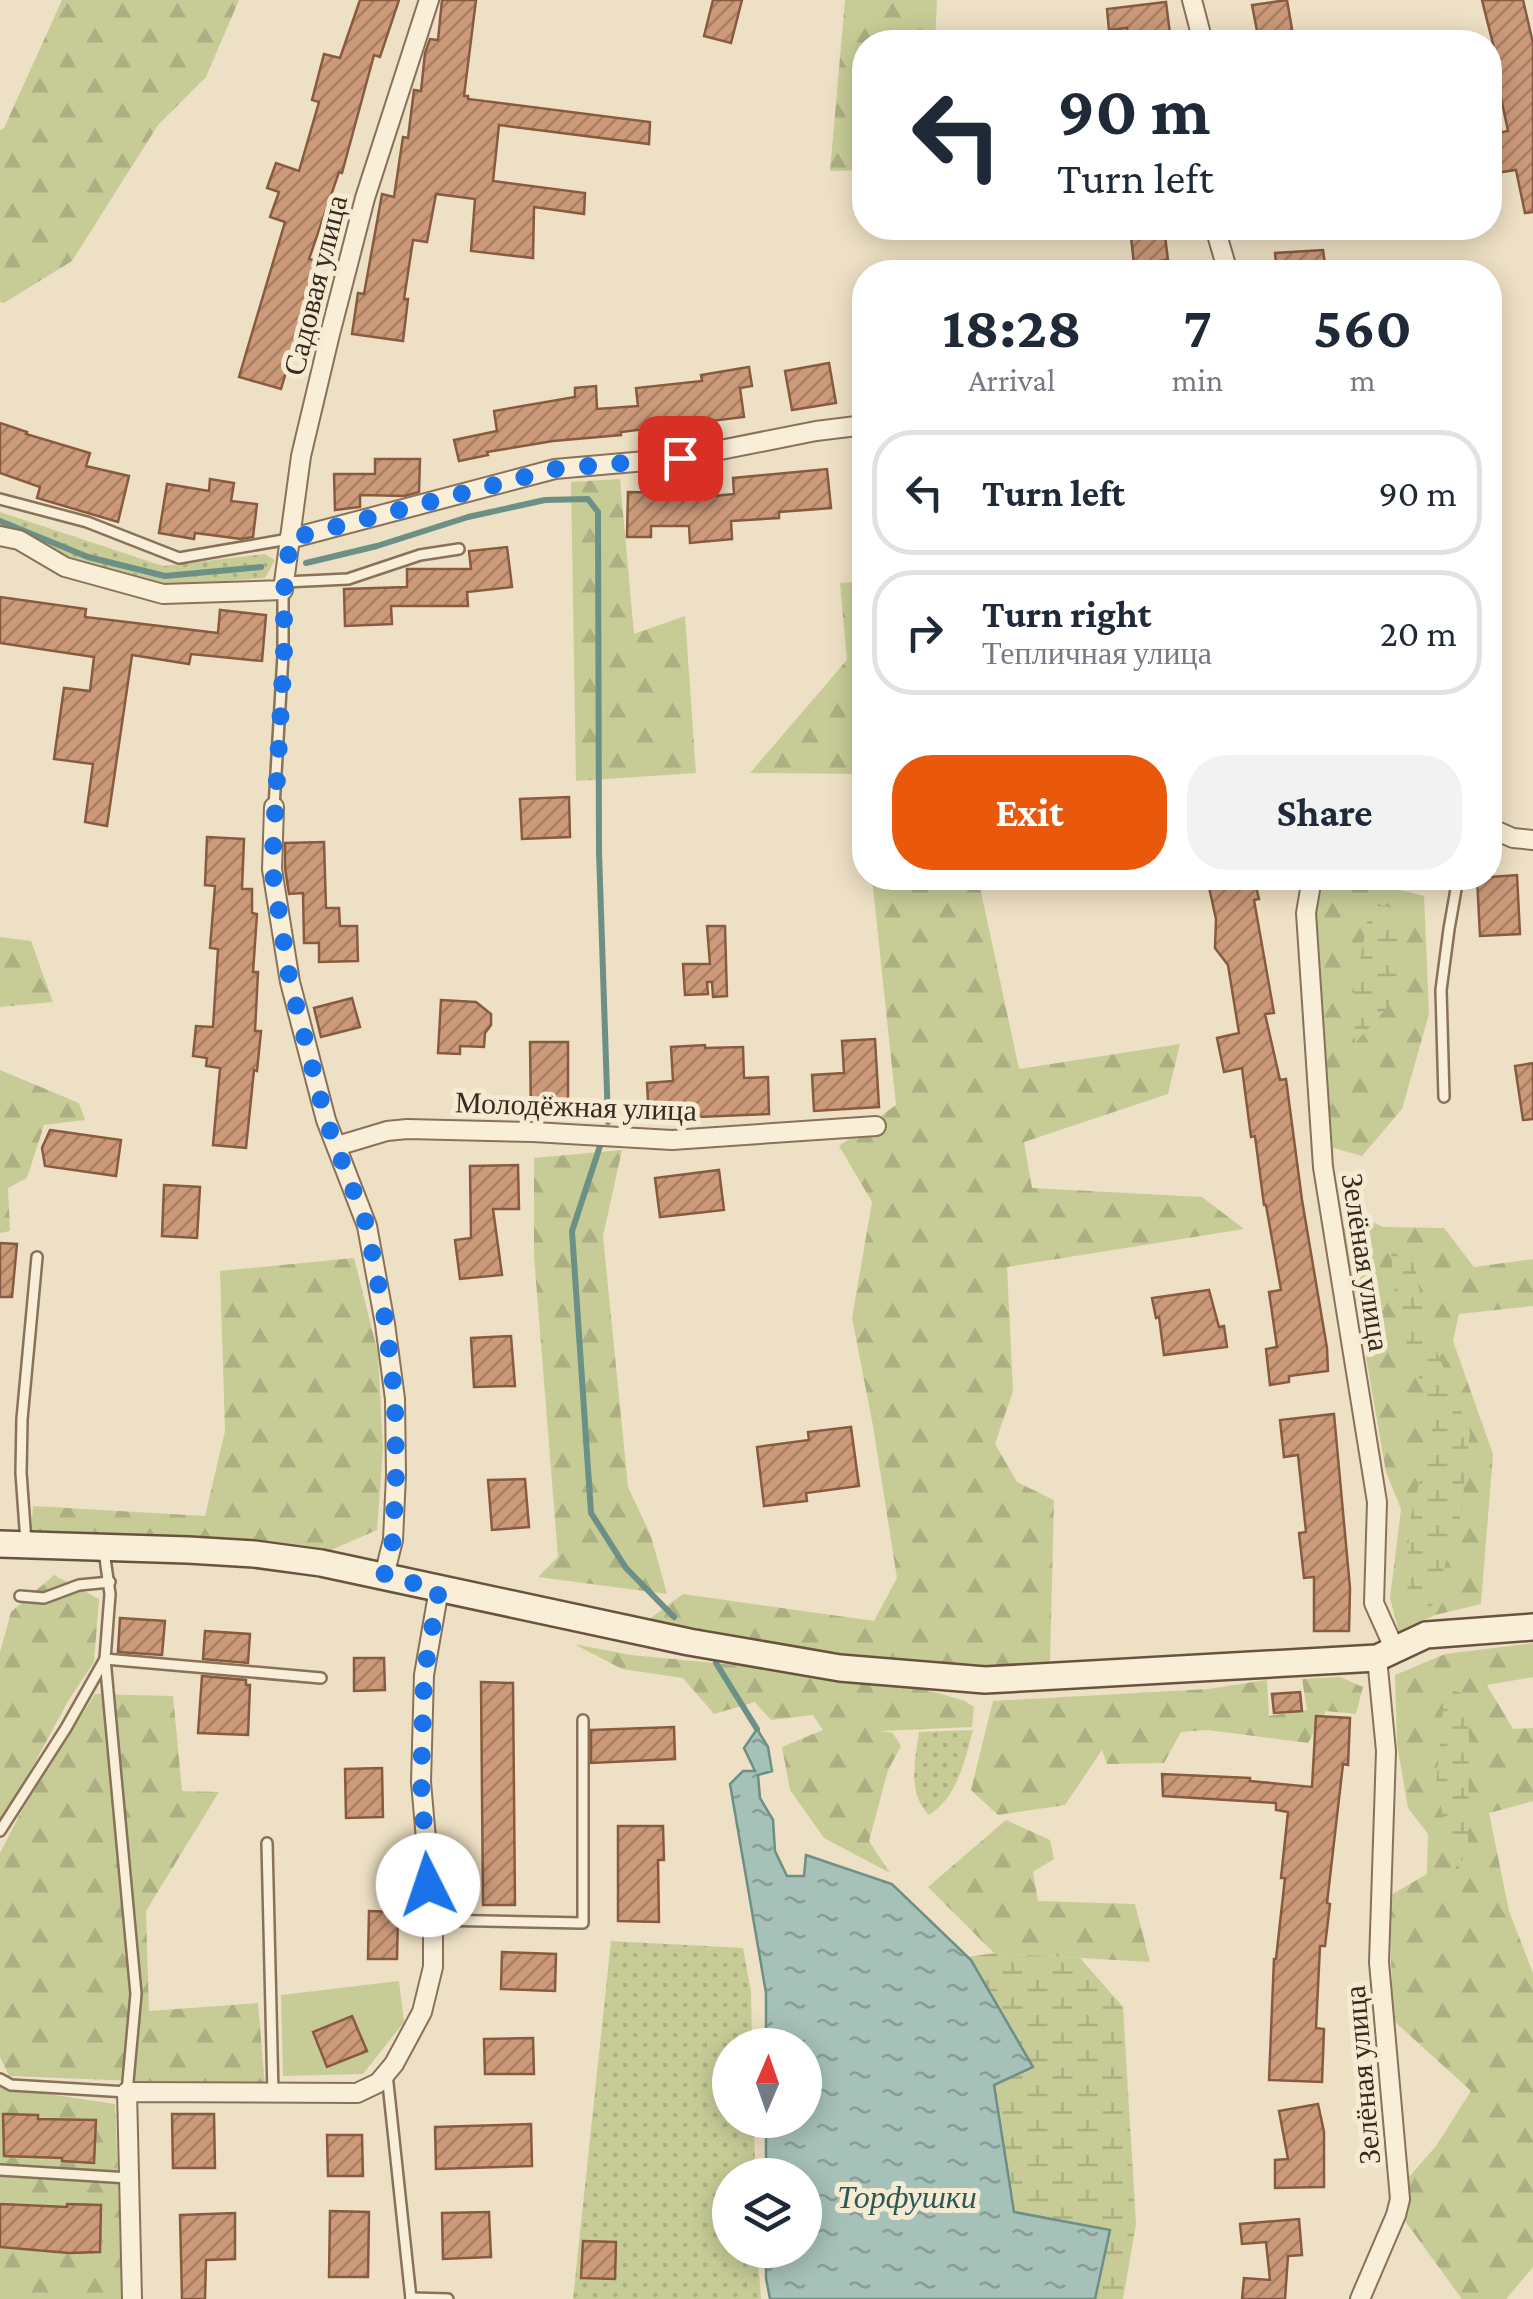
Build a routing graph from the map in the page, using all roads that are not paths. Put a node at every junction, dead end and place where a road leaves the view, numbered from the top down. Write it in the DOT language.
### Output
graph roads {
  1 [pos="429,0"];
  2 [pos="1192,0"];
  3 [pos="1199,30"];
  4 [pos="852,427"];
  5 [pos="0,500"];
  6 [pos="0,536"];
  7 [pos="289,539"];
  8 [pos="458,549"];
  9 [pos="284,586"];
  10 [pos="274,807"];
  11 [pos="1502,833"];
  12 [pos="1533,840"];
  13 [pos="1310,890"];
  14 [pos="1456,890"];
  15 [pos="1444,1098"];
  16 [pos="876,1126"];
  17 [pos="337,1146"];
  18 [pos="37,1257"];
  19 [pos="13,1544"];
  20 [pos="103,1548"];
  21 [pos="384,1576"];
  22 [pos="110,1582"];
  23 [pos="439,1589"];
  24 [pos="20,1596"];
  25 [pos="1533,1627"];
  26 [pos="1386,1654"];
  27 [pos="105,1659"];
  28 [pos="321,1678"];
  29 [pos="583,1720"];
  30 [pos="0,1831"];
  31 [pos="267,1843"];
  32 [pos="433,1920"];
  33 [pos="387,2074"];
  34 [pos="0,2079"];
  35 [pos="128,2092"];
  36 [pos="273,2094"];
  37 [pos="0,2170"];
  38 [pos="129,2178"];
  39 [pos="411,2298"];
  40 [pos="132,2299"];
  41 [pos="448,2299"];
  42 [pos="1360,2299"];
  1 -- 7 [label="street, Садовая улица"];
  2 -- 3 [label="street"];
  4 -- 7 [label="street"];
  5 -- 7 [label="lane"];
  6 -- 9 [label="street"];
  7 -- 9 [label="street, Садовая улица"];
  8 -- 9 [label="lane"];
  9 -- 10 [label="lane"];
  10 -- 17 [label="street"];
  11 -- 12 [label="street"];
  13 -- 26 [label="street, Зелёная улица"];
  14 -- 15 [label="lane"];
  16 -- 17 [label="street, Молодёжная улица"];
  17 -- 21 [label="street"];
  18 -- 19 [label="lane"];
  19 -- 20 [label="street"];
  20 -- 21 [label="street"];
  20 -- 22 [label="lane"];
  21 -- 23 [label="street"];
  22 -- 24 [label="lane"];
  22 -- 27 [label="lane"];
  23 -- 26 [label="street"];
  23 -- 32 [label="street"];
  25 -- 26 [label="street"];
  26 -- 42 [label="street, Зелёная улица"];
  27 -- 28 [label="lane"];
  27 -- 30 [label="lane"];
  27 -- 35 [label="lane"];
  29 -- 32 [label="lane"];
  31 -- 36 [label="lane"];
  32 -- 33 [label="street"];
  33 -- 36 [label="street"];
  33 -- 39 [label="lane"];
  34 -- 35 [label="lane"];
  35 -- 36 [label="street"];
  35 -- 38 [label="street"];
  37 -- 38 [label="lane"];
  38 -- 40 [label="street"];
  39 -- 41 [label="lane"];
}
